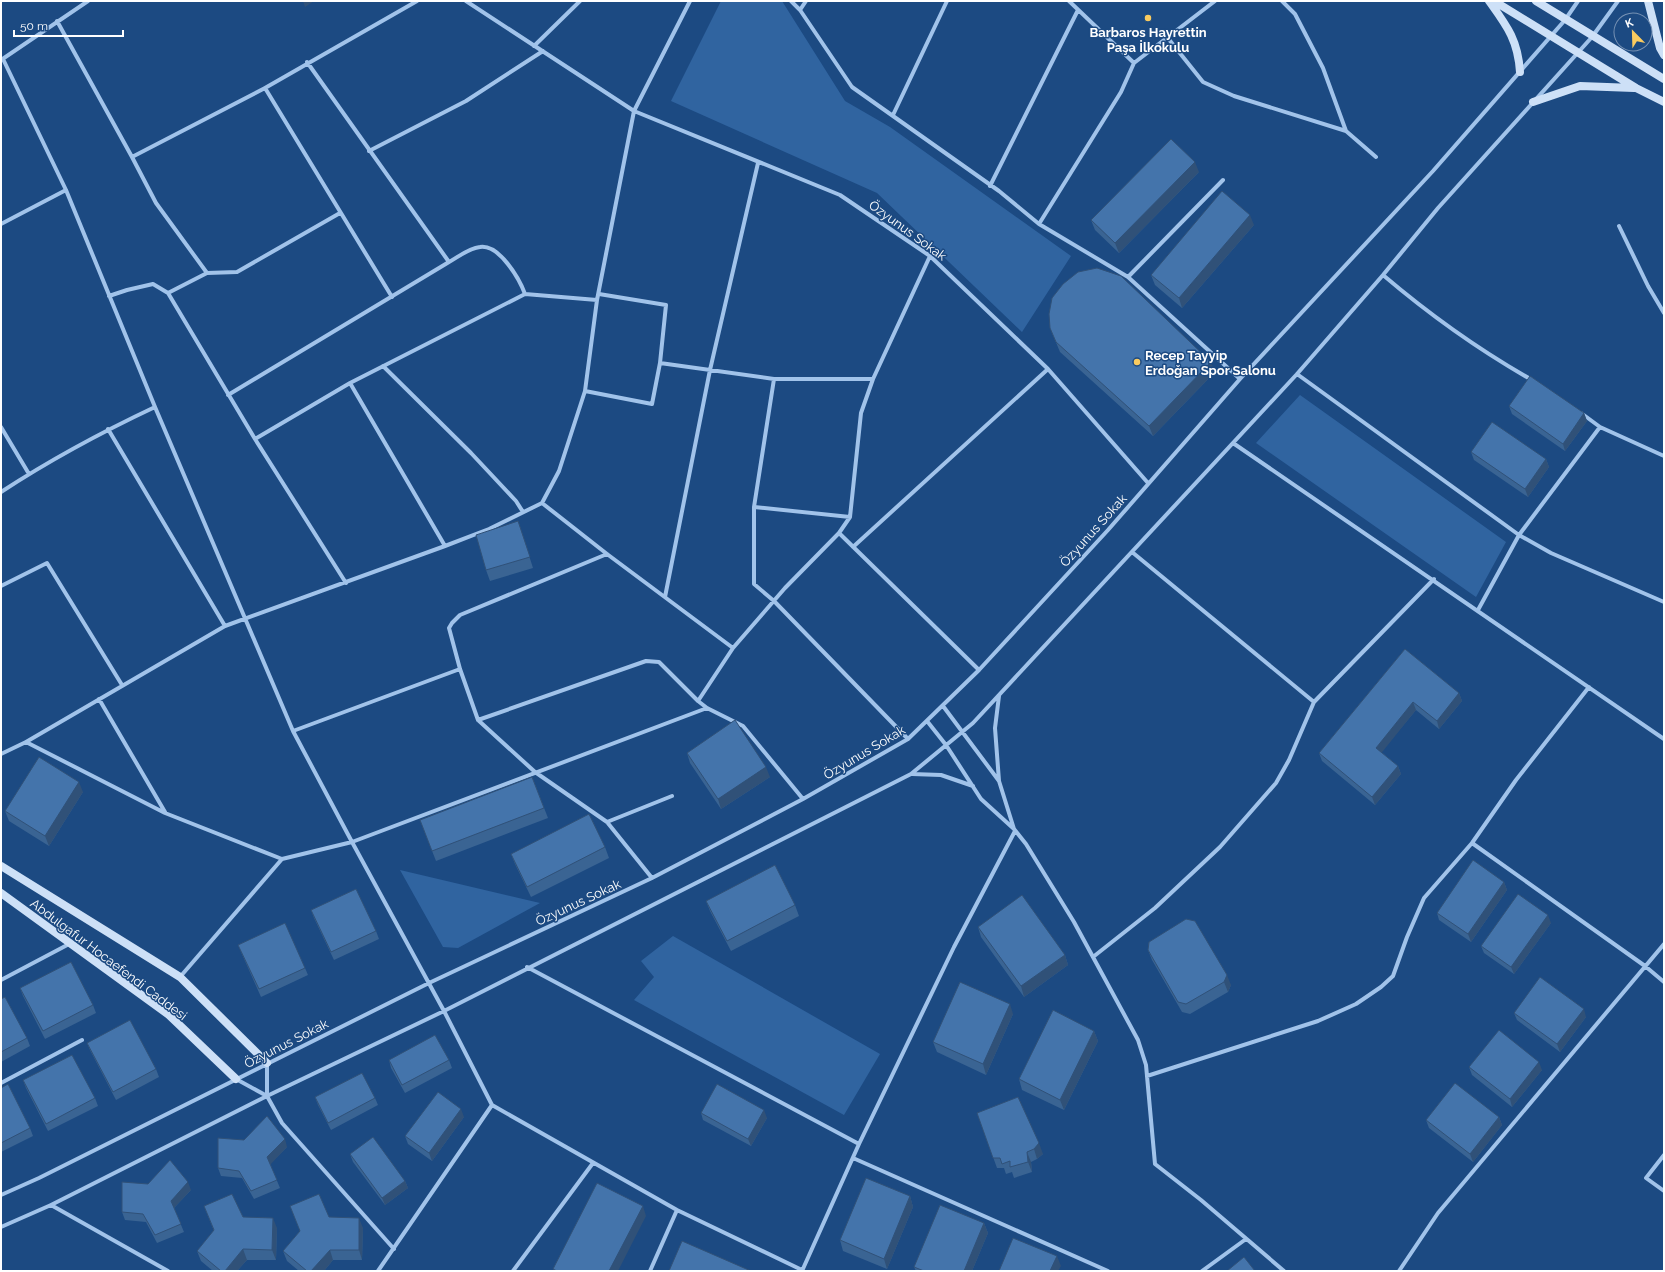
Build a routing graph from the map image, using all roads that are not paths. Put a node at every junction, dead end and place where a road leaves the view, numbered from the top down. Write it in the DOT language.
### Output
graph roads {
  1 [pos="88,1"];
  2 [pos="417,1"];
  3 [pos="466,1"];
  4 [pos="580,1"];
  5 [pos="690,1"];
  6 [pos="791,1"];
  7 [pos="806,1"];
  8 [pos="947,1"];
  9 [pos="1069,1"];
  10 [pos="1215,1"];
  11 [pos="1282,1"];
  12 [pos="1489,1"];
  13 [pos="1494,1"];
  14 [pos="1536,1"];
  15 [pos="1578,1"];
  16 [pos="1618,1"];
  17 [pos="1648,1"];
  18 [pos="800,10"];
  19 [pos="1078,10"];
  20 [pos="1565,20"];
  21 [pos="57,21"];
  22 [pos="1552,36"];
  23 [pos="1167,37"];
  24 [pos="1592,37"];
  25 [pos="534,46"];
  26 [pos="543,51"];
  27 [pos="1578,52"];
  28 [pos="1664,55"];
  29 [pos="2,60"];
  30 [pos="307,62"];
  31 [pos="1134,63"];
  32 [pos="1520,72"];
  33 [pos="1664,79"];
  34 [pos="265,88"];
  35 [pos="1636,88"];
  36 [pos="1534,102"];
  37 [pos="1664,102"];
  38 [pos="634,111"];
  39 [pos="893,115"];
  40 [pos="1346,131"];
  41 [pos="369,151"];
  42 [pos="132,157"];
  43 [pos="1376,157"];
  44 [pos="758,163"];
  45 [pos="1223,180"];
  46 [pos="990,186"];
  47 [pos="66,190"];
  48 [pos="340,213"];
  49 [pos="1,224"];
  50 [pos="1039,224"];
  51 [pos="1620,226"];
  52 [pos="930,256"];
  53 [pos="449,262"];
  54 [pos="207,273"];
  55 [pos="1383,275"];
  56 [pos="1128,277"];
  57 [pos="168,293"];
  58 [pos="524,294"];
  59 [pos="599,294"];
  60 [pos="110,296"];
  61 [pos="392,297"];
  62 [pos="597,300"];
  63 [pos="1664,313"];
  64 [pos="660,363"];
  65 [pos="382,366"];
  66 [pos="1048,369"];
  67 [pos="710,370"];
  68 [pos="1297,374"];
  69 [pos="774,379"];
  70 [pos="873,379"];
  71 [pos="1240,379"];
  72 [pos="350,383"];
  73 [pos="1539,384"];
  74 [pos="585,391"];
  75 [pos="228,395"];
  76 [pos="155,407"];
  77 [pos="1576,409"];
  78 [pos="1600,426"];
  79 [pos="1,427"];
  80 [pos="108,429"];
  81 [pos="255,439"];
  82 [pos="1233,443"];
  83 [pos="1664,456"];
  84 [pos="29,474"];
  85 [pos="1148,483"];
  86 [pos="1,492"];
  87 [pos="542,503"];
  88 [pos="754,508"];
  89 [pos="523,512"];
  90 [pos="850,517"];
  91 [pos="839,533"];
  92 [pos="1519,535"];
  93 [pos="446,546"];
  94 [pos="853,547"];
  95 [pos="1132,552"];
  96 [pos="607,554"];
  97 [pos="1434,579"];
  98 [pos="346,583"];
  99 [pos="1,586"];
  100 [pos="665,597"];
  101 [pos="774,601"];
  102 [pos="1664,602"];
  103 [pos="1478,610"];
  104 [pos="246,618"];
  105 [pos="225,626"];
  106 [pos="733,648"];
  107 [pos="460,669"];
  108 [pos="980,670"];
  109 [pos="122,686"];
  110 [pos="1589,687"];
  111 [pos="999,695"];
  112 [pos="100,699"];
  113 [pos="698,701"];
  114 [pos="1314,702"];
  115 [pos="943,706"];
  116 [pos="707,708"];
  117 [pos="478,720"];
  118 [pos="927,721"];
  119 [pos="293,731"];
  120 [pos="962,732"];
  121 [pos="908,739"];
  122 [pos="1664,739"];
  123 [pos="26,742"];
  124 [pos="946,745"];
  125 [pos="1,754"];
  126 [pos="536,772"];
  127 [pos="911,774"];
  128 [pos="999,781"];
  129 [pos="973,786"];
  130 [pos="672,796"];
  131 [pos="803,799"];
  132 [pos="165,813"];
  133 [pos="607,822"];
  134 [pos="1015,830"];
  135 [pos="352,842"];
  136 [pos="1472,843"];
  137 [pos="282,859"];
  138 [pos="1,866"];
  139 [pos="652,878"];
  140 [pos="1,893"];
  141 [pos="71,943"];
  142 [pos="1664,944"];
  143 [pos="1093,957"];
  144 [pos="1645,966"];
  145 [pos="527,968"];
  146 [pos="180,977"];
  147 [pos="1,980"];
  148 [pos="1664,982"];
  149 [pos="429,983"];
  150 [pos="444,1011"];
  151 [pos="82,1040"];
  152 [pos="267,1063"];
  153 [pos="1147,1076"];
  154 [pos="236,1079"];
  155 [pos="1,1083"];
  156 [pos="267,1096"];
  157 [pos="492,1105"];
  158 [pos="859,1144"];
  159 [pos="1664,1155"];
  160 [pos="853,1158"];
  161 [pos="593,1163"];
  162 [pos="1664,1191"];
  163 [pos="1,1195"];
  164 [pos="51,1204"];
  165 [pos="677,1210"];
  166 [pos="1,1227"];
  167 [pos="1246,1239"];
  168 [pos="394,1249"];
  169 [pos="168,1271"];
  170 [pos="378,1271"];
  171 [pos="513,1271"];
  172 [pos="650,1271"];
  173 [pos="802,1271"];
  174 [pos="1108,1271"];
  175 [pos="1202,1271"];
  176 [pos="1284,1271"];
  177 [pos="1400,1271"];
  1 -- 21 [label="street"];
  2 -- 30 [label="street"];
  3 -- 25 [label="street, Özyunus Sokak"];
  4 -- 25 [label="street"];
  5 -- 38 [label="street"];
  6 -- 18 [label="street"];
  7 -- 18 [label="street"];
  8 -- 39 [label="street"];
  9 -- 19 [label="street"];
  10 -- 23 [label="street"];
  11 -- 40 [label="street"];
  12 -- 32 [label="street"];
  13 -- 22 [label="street"];
  14 -- 20 [label="street"];
  15 -- 20 [label="street"];
  16 -- 24 [label="street"];
  17 -- 28 [label="street"];
  18 -- 39 [label="street"];
  19 -- 31 [label="street"];
  19 -- 46 [label="street"];
  20 -- 22 [label="street"];
  20 -- 24 [label="street"];
  21 -- 29 [label="street"];
  21 -- 42 [label="street"];
  22 -- 27 [label="street"];
  22 -- 32 [label="street"];
  23 -- 31 [label="street"];
  23 -- 40 [label="street"];
  24 -- 27 [label="street"];
  24 -- 33 [label="street"];
  25 -- 26 [label="street, Özyunus Sokak"];
  26 -- 38 [label="street, Özyunus Sokak"];
  26 -- 41 [label="street"];
  27 -- 35 [label="street"];
  27 -- 36 [label="street"];
  29 -- 47 [label="street"];
  30 -- 34 [label="street"];
  30 -- 41 [label="street"];
  31 -- 50 [label="street"];
  32 -- 71 [label="street"];
  34 -- 42 [label="street"];
  34 -- 48 [label="street"];
  35 -- 36 [label="street"];
  35 -- 37 [label="street"];
  36 -- 55 [label="street"];
  38 -- 44 [label="street, Özyunus Sokak"];
  38 -- 59 [label="street"];
  39 -- 46 [label="street"];
  40 -- 43 [label="street"];
  41 -- 53 [label="street"];
  42 -- 54 [label="street"];
  44 -- 52 [label="street, Özyunus Sokak"];
  44 -- 67 [label="street"];
  45 -- 56 [label="street"];
  46 -- 50 [label="street"];
  47 -- 49 [label="street"];
  47 -- 60 [label="street"];
  48 -- 54 [label="street"];
  48 -- 61 [label="street"];
  50 -- 56 [label="street"];
  51 -- 63 [label="street"];
  52 -- 66 [label="street, Özyunus Sokak"];
  52 -- 70 [label="street"];
  53 -- 58 [label="street"];
  53 -- 61 [label="street"];
  54 -- 57 [label="street"];
  55 -- 68 [label="street"];
  55 -- 73 [label="street"];
  56 -- 71 [label="street"];
  57 -- 60 [label="street"];
  57 -- 75 [label="street"];
  58 -- 62 [label="street"];
  58 -- 65 [label="street"];
  59 -- 62 [label="street"];
  59 -- 64 [label="street"];
  60 -- 76 [label="street"];
  61 -- 75 [label="street"];
  62 -- 74 [label="street"];
  64 -- 67 [label="street"];
  64 -- 74 [label="street"];
  65 -- 72 [label="street"];
  65 -- 89 [label="street"];
  66 -- 85 [label="street, Özyunus Sokak"];
  66 -- 94 [label="street"];
  67 -- 69 [label="street"];
  67 -- 100 [label="street"];
  68 -- 82 [label="street"];
  68 -- 92 [label="street"];
  69 -- 70 [label="street"];
  69 -- 88 [label="street"];
  70 -- 90 [label="street"];
  71 -- 85 [label="street"];
  72 -- 81 [label="street"];
  72 -- 93 [label="street"];
  74 -- 87 [label="street"];
  75 -- 81 [label="street"];
  76 -- 80 [label="street"];
  76 -- 104 [label="street"];
  77 -- 78 [label="street"];
  78 -- 83 [label="street"];
  78 -- 92 [label="street"];
  79 -- 84 [label="street"];
  80 -- 84 [label="street"];
  80 -- 105 [label="street"];
  81 -- 98 [label="street"];
  82 -- 95 [label="street"];
  82 -- 97 [label="street"];
  84 -- 86 [label="street"];
  85 -- 108 [label="street, Özyunus Sokak"];
  87 -- 89 [label="street"];
  87 -- 96 [label="street"];
  88 -- 90 [label="street"];
  88 -- 101 [label="street"];
  89 -- 93 [label="street"];
  90 -- 91 [label="street"];
  91 -- 94 [label="street"];
  91 -- 101 [label="street"];
  92 -- 102 [label="street"];
  92 -- 103 [label="street"];
  93 -- 98 [label="street"];
  94 -- 108 [label="street"];
  95 -- 111 [label="street"];
  95 -- 114 [label="street"];
  96 -- 100 [label="street"];
  96 -- 107 [label="street"];
  97 -- 103 [label="street"];
  97 -- 114 [label="street"];
  98 -- 104 [label="street"];
  99 -- 109 [label="street"];
  100 -- 106 [label="street"];
  101 -- 106 [label="street"];
  101 -- 121 [label="street"];
  103 -- 110 [label="street"];
  104 -- 105 [label="street"];
  104 -- 119 [label="street"];
  105 -- 109 [label="street"];
  106 -- 113 [label="street"];
  107 -- 117 [label="street"];
  107 -- 119 [label="street"];
  108 -- 115 [label="street, Özyunus Sokak"];
  109 -- 112 [label="street"];
  110 -- 122 [label="street"];
  110 -- 136 [label="street"];
  111 -- 120 [label="street"];
  111 -- 128 [label="street"];
  112 -- 123 [label="street"];
  112 -- 132 [label="street"];
  113 -- 116 [label="street"];
  113 -- 117 [label="street"];
  114 -- 143 [label="street"];
  115 -- 118 [label="street, Özyunus Sokak"];
  115 -- 120 [label="street"];
  116 -- 126 [label="street"];
  116 -- 131 [label="street"];
  117 -- 126 [label="street"];
  118 -- 121 [label="street, Özyunus Sokak"];
  118 -- 124 [label="street"];
  119 -- 135 [label="street"];
  120 -- 124 [label="street"];
  120 -- 128 [label="street"];
  121 -- 131 [label="street, Özyunus Sokak"];
  123 -- 125 [label="street"];
  123 -- 132 [label="street"];
  124 -- 127 [label="street"];
  124 -- 129 [label="street"];
  126 -- 133 [label="street"];
  126 -- 135 [label="street"];
  127 -- 129 [label="street"];
  127 -- 145 [label="street"];
  128 -- 134 [label="street"];
  129 -- 134 [label="street"];
  130 -- 133 [label="street"];
  131 -- 139 [label="street, Özyunus Sokak"];
  132 -- 137 [label="street"];
  133 -- 139 [label="street"];
  134 -- 143 [label="street"];
  134 -- 158 [label="street"];
  135 -- 137 [label="street"];
  135 -- 149 [label="street"];
  136 -- 144 [label="street"];
  136 -- 153 [label="street"];
  137 -- 146 [label="street"];
  138 -- 146 [label="street"];
  139 -- 149 [label="street, Özyunus Sokak"];
  140 -- 141 [label="street, Abdulgafur Hocaefendi Caddesi"];
  141 -- 147 [label="street"];
  141 -- 154 [label="street, Abdulgafur Hocaefendi Caddesi"];
  142 -- 144 [label="street"];
  143 -- 153 [label="street"];
  144 -- 148 [label="street"];
  144 -- 177 [label="street"];
  145 -- 150 [label="street"];
  145 -- 158 [label="street"];
  146 -- 152 [label="street"];
  149 -- 150 [label="street"];
  149 -- 152 [label="street, Özyunus Sokak"];
  150 -- 156 [label="street"];
  150 -- 157 [label="street"];
  151 -- 155 [label="street"];
  152 -- 154 [label="street, Özyunus Sokak"];
  152 -- 156 [label="street"];
  153 -- 167 [label="street"];
  154 -- 156 [label="street"];
  154 -- 163 [label="street, Özyunus Sokak"];
  156 -- 164 [label="street"];
  156 -- 168 [label="street"];
  157 -- 161 [label="street"];
  157 -- 168 [label="street"];
  158 -- 160 [label="street"];
  159 -- 162 [label="street"];
  160 -- 173 [label="street"];
  160 -- 174 [label="street"];
  161 -- 165 [label="street"];
  161 -- 171 [label="street"];
  164 -- 166 [label="street"];
  164 -- 169 [label="street"];
  165 -- 172 [label="street"];
  165 -- 173 [label="street"];
  167 -- 175 [label="street"];
  167 -- 176 [label="street"];
  168 -- 170 [label="street"];
}
